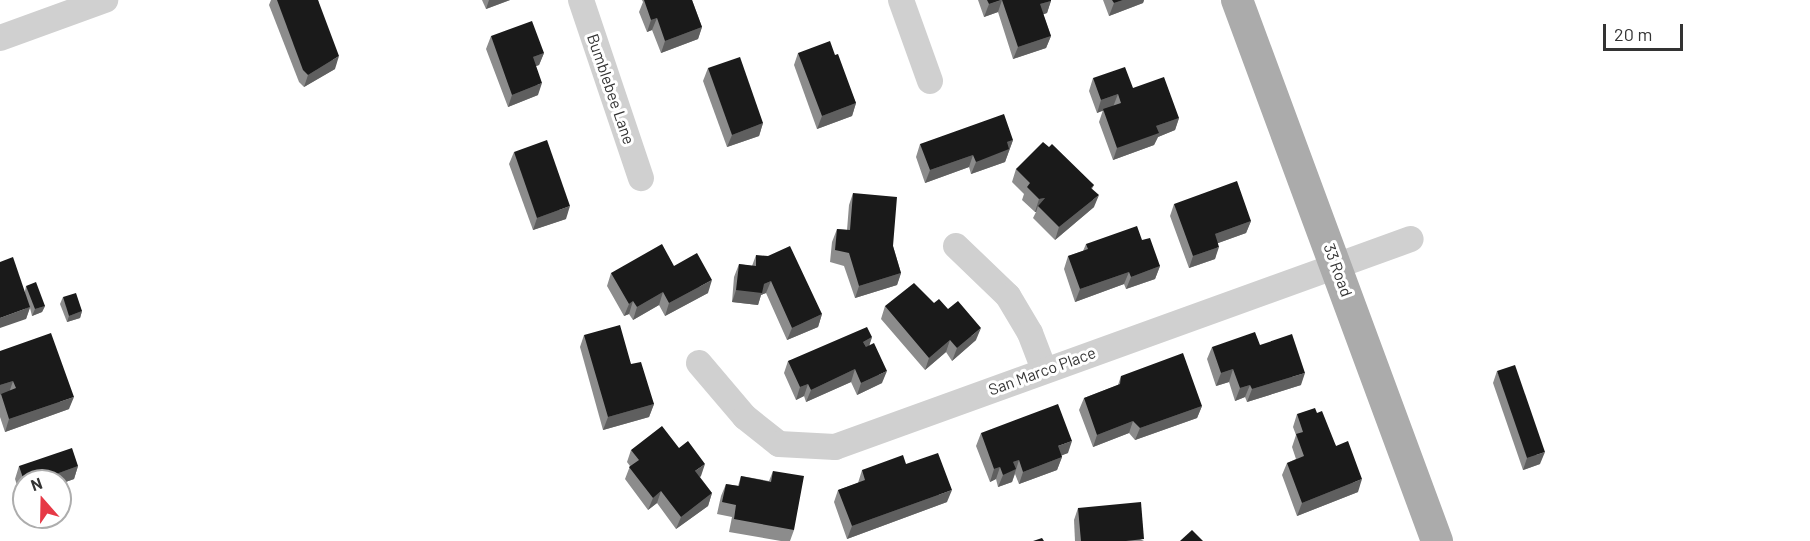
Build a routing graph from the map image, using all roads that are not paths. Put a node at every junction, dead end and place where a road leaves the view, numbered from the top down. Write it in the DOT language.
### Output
graph roads {
  1 [pos="105,0"];
  2 [pos="581,0"];
  3 [pos="900,0"];
  4 [pos="1237,0"];
  5 [pos="0,38"];
  6 [pos="930,81"];
  7 [pos="641,178"];
  8 [pos="1411,239"];
  9 [pos="956,246"];
  10 [pos="1336,265"];
  11 [pos="699,363"];
  12 [pos="1044,370"];
  13 [pos="1437,541"];
  1 -- 5 [label="street"];
  2 -- 7 [label="street, Bumblebee Lane"];
  3 -- 6 [label="street"];
  4 -- 10 [label="main road, 33 Road"];
  8 -- 10 [label="street, San Marco Place"];
  9 -- 12 [label="street"];
  10 -- 12 [label="street, San Marco Place"];
  10 -- 13 [label="main road, 33 Road"];
  11 -- 12 [label="street, San Marco Place"];
}
